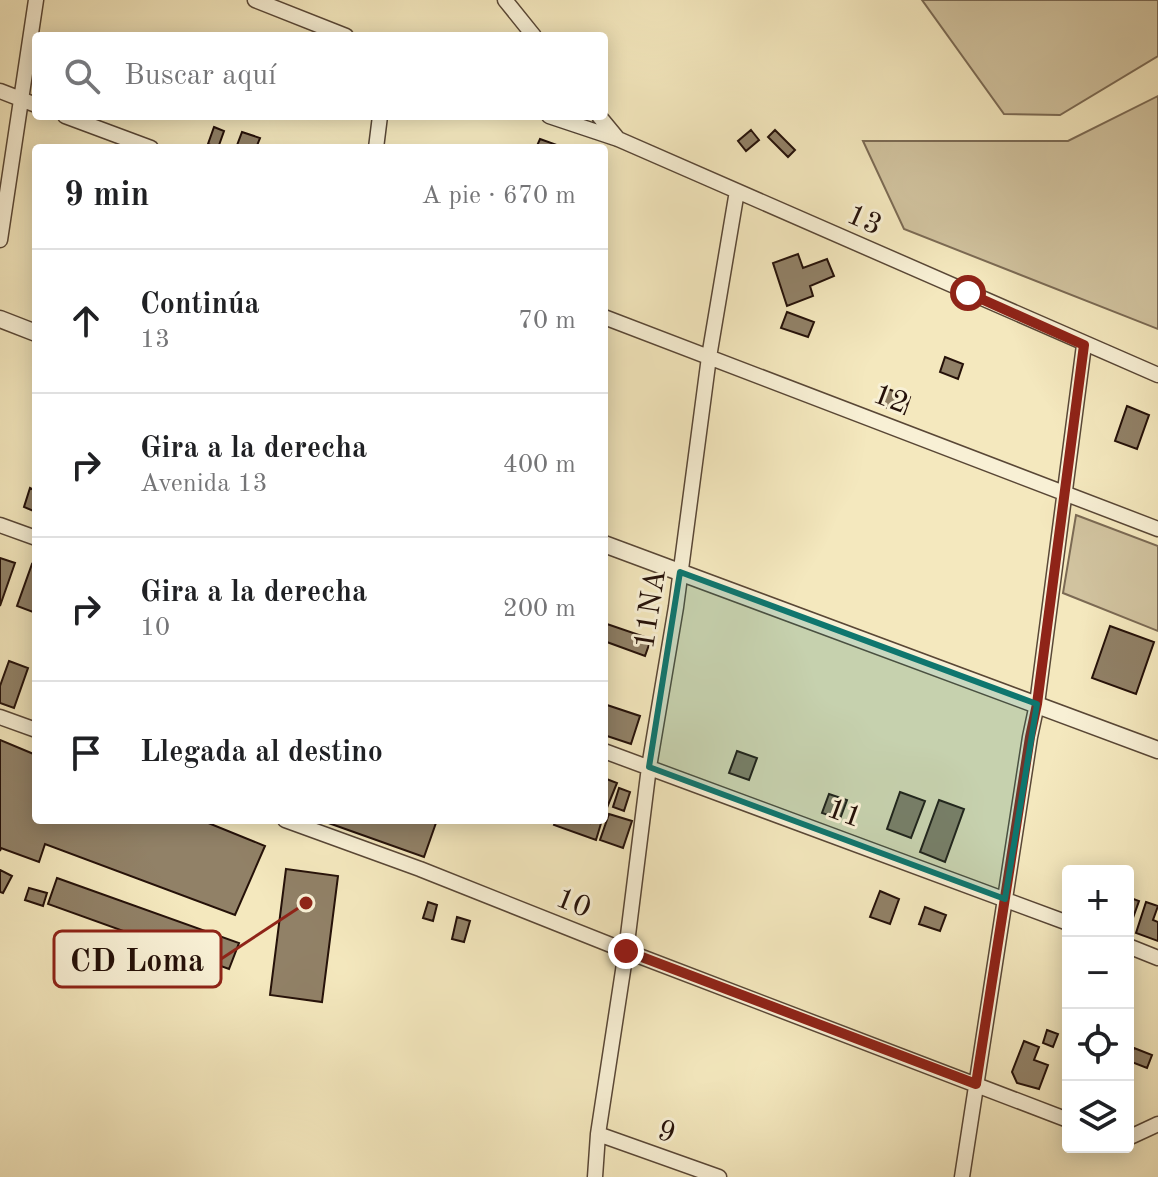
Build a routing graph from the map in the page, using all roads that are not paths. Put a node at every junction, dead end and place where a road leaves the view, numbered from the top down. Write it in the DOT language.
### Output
graph roads {
  1 [pos="36,0"];
  2 [pos="255,0"];
  3 [pos="505,0"];
  4 [pos="336,32"];
  5 [pos="531,32"];
  6 [pos="0,91"];
  7 [pos="21,100"];
  8 [pos="32,104"];
  9 [pos="76,120"];
  10 [pos="380,120"];
  11 [pos="561,120"];
  12 [pos="602,120"];
  13 [pos="618,139"];
  14 [pos="140,144"];
  15 [pos="376,144"];
  16 [pos="737,191"];
  17 [pos="0,240"];
  18 [pos="0,319"];
  19 [pos="608,319"];
  20 [pos="32,331"];
  21 [pos="1084,345"];
  22 [pos="709,357"];
  23 [pos="1158,375"];
  24 [pos="1064,492"];
  25 [pos="0,525"];
  26 [pos="1158,529"];
  27 [pos="32,537"];
  28 [pos="608,545"];
  29 [pos="680,572"];
  30 [pos="1037,704"];
  31 [pos="0,717"];
  32 [pos="32,729"];
  33 [pos="1158,750"];
  34 [pos="608,752"];
  35 [pos="649,767"];
  36 [pos="296,824"];
  37 [pos="1005,899"];
  38 [pos="1062,921"];
  39 [pos="1134,948"];
  40 [pos="626,951"];
  41 [pos="1158,958"];
  42 [pos="976,1084"];
  43 [pos="1062,1118"];
  44 [pos="1158,1124"];
  45 [pos="598,1134"];
  46 [pos="1134,1135"];
  47 [pos="595,1177"];
  48 [pos="719,1177"];
  49 [pos="962,1177"];
  1 -- 7 [label="street"];
  2 -- 4 [label="street"];
  3 -- 5 [label="street"];
  6 -- 7 [label="street"];
  7 -- 8 [label="street"];
  7 -- 17 [label="street"];
  9 -- 14 [label="street"];
  10 -- 15 [label="street"];
  11 -- 13 [label="street, 13"];
  12 -- 13 [label="street"];
  13 -- 16 [label="street, 13"];
  16 -- 21 [label="street, 13"];
  16 -- 22 [label="street, 11NA"];
  18 -- 20 [label="street"];
  19 -- 22 [label="street, 12"];
  21 -- 23 [label="street, 13"];
  21 -- 24 [label="street"];
  22 -- 24 [label="street, 12"];
  22 -- 29 [label="street, 11NA"];
  24 -- 26 [label="street, 12"];
  24 -- 30 [label="street"];
  25 -- 27 [label="street"];
  28 -- 29 [label="street"];
  29 -- 30 [label="street"];
  29 -- 35 [label="street, 11NA"];
  30 -- 33 [label="street"];
  30 -- 37 [label="street"];
  31 -- 32 [label="street"];
  34 -- 35 [label="street, 11"];
  35 -- 37 [label="street, 11"];
  35 -- 40 [label="street, 11NA"];
  36 -- 40 [label="street, 10"];
  37 -- 38 [label="street, 11"];
  37 -- 42 [label="street"];
  39 -- 41 [label="street"];
  40 -- 42 [label="street, 10"];
  40 -- 45 [label="street, 11NA"];
  42 -- 43 [label="street, 10"];
  42 -- 49 [label="street"];
  44 -- 46 [label="street"];
  45 -- 47 [label="street, 11NA"];
  45 -- 48 [label="street, 9"];
}
